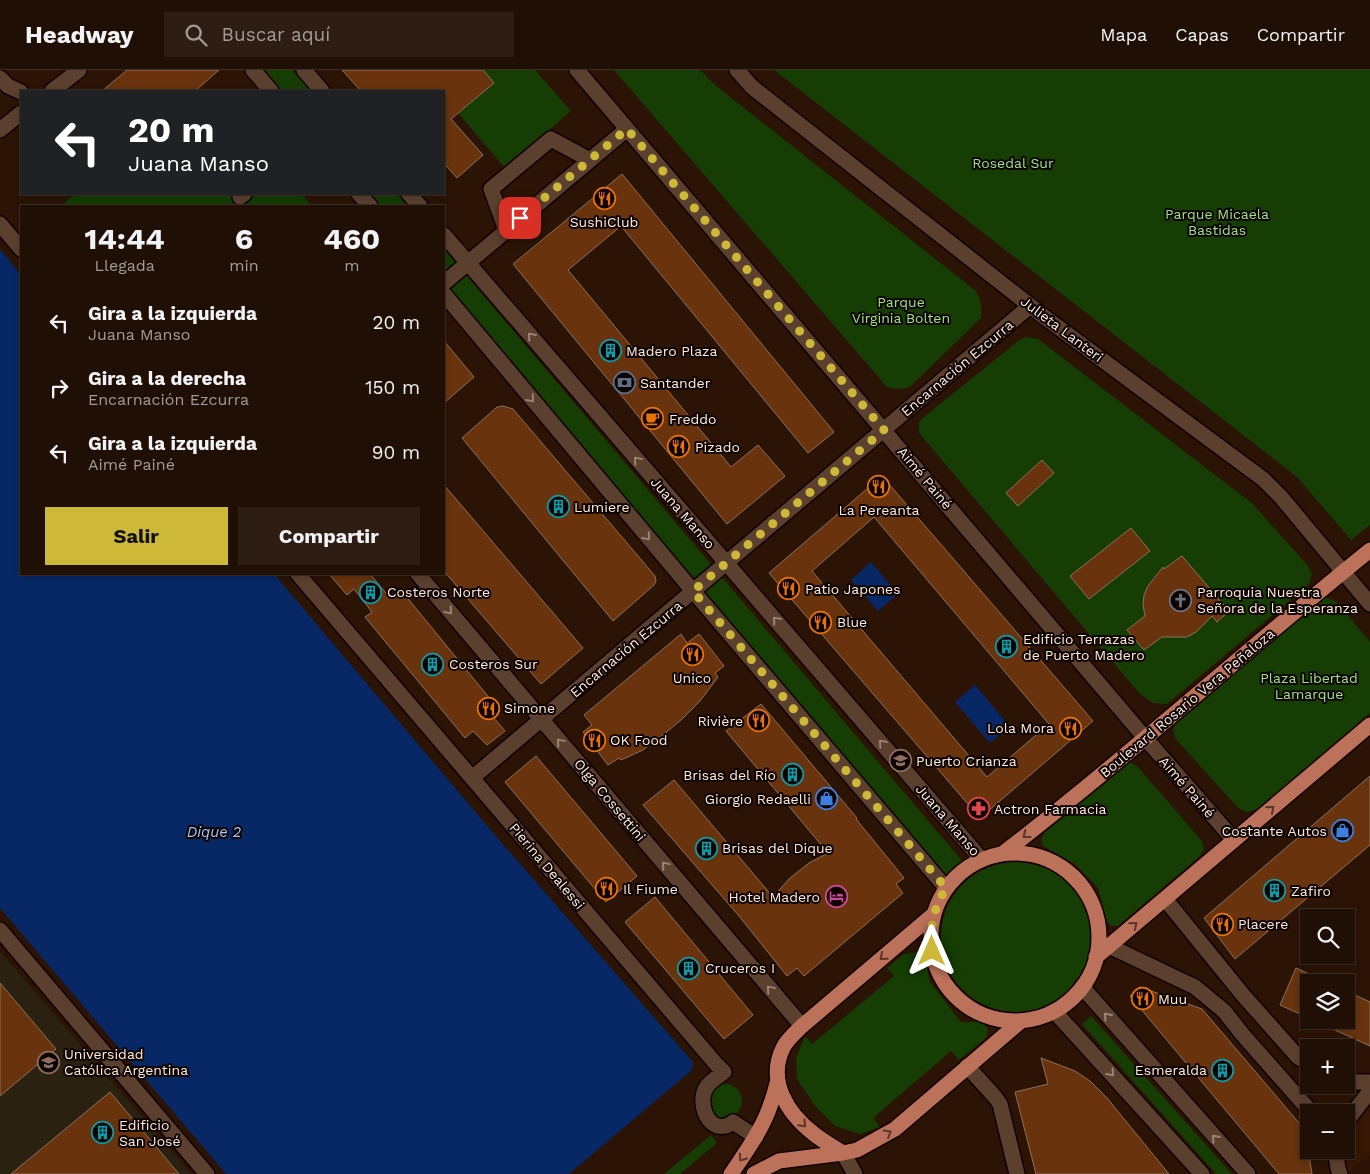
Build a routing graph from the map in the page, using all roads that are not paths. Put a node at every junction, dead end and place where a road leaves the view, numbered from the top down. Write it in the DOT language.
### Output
graph roads {
  1 [pos="79,70"];
  2 [pos="253,70"];
  3 [pos="304,70"];
  4 [pos="577,70"];
  5 [pos="737,70"];
  6 [pos="0,78"];
  7 [pos="53,90"];
  8 [pos="270,90"];
  9 [pos="321,90"];
  10 [pos="20,92"];
  11 [pos="20,113"];
  12 [pos="627,129"];
  13 [pos="0,130"];
  14 [pos="559,143"];
  15 [pos="590,160"];
  16 [pos="504,189"];
  17 [pos="360,195"];
  18 [pos="410,195"];
  19 [pos="369,205"];
  20 [pos="419,205"];
  21 [pos="0,224"];
  22 [pos="506,230"];
  23 [pos="445,236"];
  24 [pos="20,248"];
  25 [pos="467,262"];
  26 [pos="445,282"];
  27 [pos="445,295"];
  28 [pos="1030,306"];
  29 [pos="884,430"];
  30 [pos="1370,550"];
  31 [pos="726,563"];
  32 [pos="1343,572"];
  33 [pos="299,575"];
  34 [pos="419,575"];
  35 [pos="693,591"];
  36 [pos="1370,604"];
  37 [pos="542,720"];
  38 [pos="1370,725"];
  39 [pos="1146,739"];
  40 [pos="472,778"];
  41 [pos="1234,840"];
  42 [pos="1002,854"];
  43 [pos="982,860"];
  44 [pos="946,888"];
  45 [pos="1165,899"];
  46 [pos="934,914"];
  47 [pos="0,930"];
  48 [pos="1109,946"];
  49 [pos="1096,957"];
  50 [pos="1082,987"];
  51 [pos="1054,1011"];
  52 [pos="1020,1021"];
  53 [pos="802,1026"];
  54 [pos="1300,1057"];
  55 [pos="967,1066"];
  56 [pos="1355,1082"];
  57 [pos="1370,1082"];
  58 [pos="777,1083"];
  59 [pos="1370,1091"];
  60 [pos="1304,1104"];
  61 [pos="1355,1110"];
  62 [pos="756,1137"];
  63 [pos="843,1153"];
  64 [pos="1337,1159"];
  65 [pos="207,1174"];
  66 [pos="731,1174"];
  67 [pos="754,1174"];
  68 [pos="855,1174"];
  69 [pos="1017,1174"];
  70 [pos="1202,1174"];
  71 [pos="1248,1174"];
  72 [pos="1340,1174"];
  1 -- 7 [label="street"];
  2 -- 8 [label="street"];
  3 -- 9 [label="street"];
  4 -- 12 [label="street, Aimé Painé"];
  5 -- 28 [label="street, Julieta Lanteri"];
  6 -- 10 [label="street"];
  11 -- 13 [label="street"];
  12 -- 15 [label="street"];
  12 -- 29 [label="street, Aimé Painé"];
  14 -- 15 [label="street"];
  14 -- 16 [label="street"];
  14 -- 22 [label="street"];
  15 -- 22 [label="street"];
  17 -- 19 [label="street"];
  18 -- 20 [label="street"];
  21 -- 24 [label="street"];
  22 -- 25 [label="street"];
  23 -- 25 [label="street, Juana Manso"];
  25 -- 26 [label="street"];
  31 -- 25 [label="street, Juana Manso, one-way"];
  27 -- 35 [label="street, one-way"];
  28 -- 29 [label="street, Encarnación Ezcurra"];
  28 -- 32 [label="street, Julieta Lanteri"];
  29 -- 31 [label="street, Encarnación Ezcurra"];
  29 -- 39 [label="street, Aimé Painé"];
  30 -- 32 [label="main road, Boulevard Rosario Vera Peñaloza"];
  31 -- 35 [label="street, Encarnación Ezcurra"];
  43 -- 31 [label="street, Juana Manso, one-way"];
  32 -- 36 [label="street, Julieta Lanteri"];
  32 -- 39 [label="main road, Boulevard Rosario Vera Peñaloza"];
  33 -- 40 [label="street, Pierina Dealessi"];
  34 -- 37 [label="street, Olga Cossettini, one-way"];
  35 -- 37 [label="street, Encarnación Ezcurra"];
  35 -- 44 [label="street"];
  37 -- 40 [label="street, Encarnación Ezcurra"];
  53 -- 37 [label="street, Olga Cossettini, one-way"];
  41 -- 38 [label="main road, one-way"];
  39 -- 41 [label="street, Aimé Painé"];
  39 -- 42 [label="main road, Boulevard Rosario Vera Peñaloza, one-way"];
  40 -- 62 [label="street, Pierina Dealessi"];
  41 -- 45 [label="main road"];
  42 -- 43 [label="main road, Juana Manso"];
  42 -- 49 [label="main road, Juana Manso"];
  43 -- 44 [label="main road, Juana Manso"];
  44 -- 46 [label="main road, Juana Manso"];
  48 -- 45 [label="main road, one-way"];
  45 -- 54 [label="street"];
  46 -- 52 [label="main road, Juana Manso"];
  46 -- 53 [label="main road, one-way"];
  47 -- 65 [label="street"];
  48 -- 49 [label="main road"];
  48 -- 60 [label="street"];
  49 -- 50 [label="main road, Juana Manso"];
  50 -- 51 [label="main road, Juana Manso"];
  71 -- 50 [label="street, one-way"];
  51 -- 52 [label="main road, Juana Manso"];
  51 -- 70 [label="street, one-way"];
  52 -- 55 [label="main road"];
  53 -- 58 [label="main road"];
  63 -- 55 [label="main road, one-way"];
  55 -- 69 [label="street"];
  56 -- 57 [label="street"];
  58 -- 62 [label="main road"];
  58 -- 63 [label="main road, one-way"];
  59 -- 61 [label="street"];
  62 -- 66 [label="main road, one-way"];
  63 -- 67 [label="main road"];
  63 -- 68 [label="street"];
  64 -- 72 [label="street"];
}
